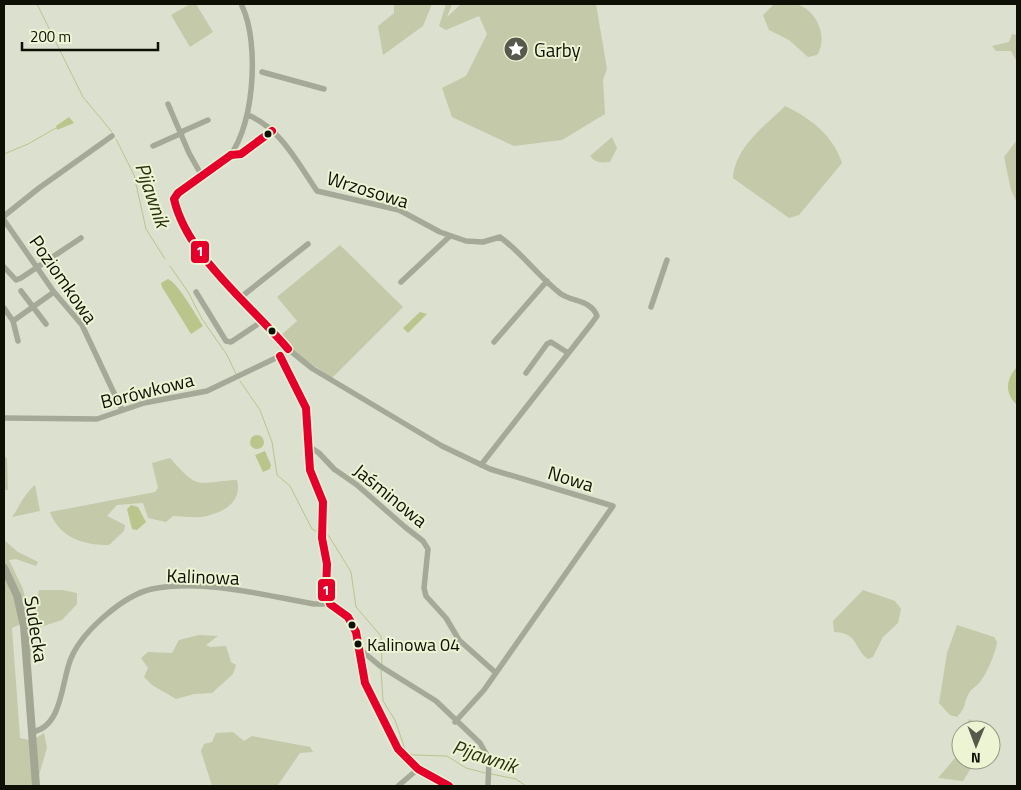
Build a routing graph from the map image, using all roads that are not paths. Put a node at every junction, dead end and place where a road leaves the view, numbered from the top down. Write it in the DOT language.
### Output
graph roads {
  1 [pos="242,6"];
  2 [pos="262,72"];
  3 [pos="324,90"];
  4 [pos="168,104"];
  5 [pos="248,114"];
  6 [pos="208,120"];
  7 [pos="272,131"];
  8 [pos="181,133"];
  9 [pos="112,136"];
  10 [pos="153,146"];
  11 [pos="231,154"];
  12 [pos="202,176"];
  13 [pos="4,216"];
  14 [pos="4,220"];
  15 [pos="450,236"];
  16 [pos="81,238"];
  17 [pos="308,244"];
  18 [pos="667,260"];
  19 [pos="4,268"];
  20 [pos="38,268"];
  21 [pos="547,281"];
  22 [pos="401,282"];
  23 [pos="22,291"];
  24 [pos="54,292"];
  25 [pos="196,292"];
  26 [pos="241,297"];
  27 [pos="32,307"];
  28 [pos="651,307"];
  29 [pos="4,308"];
  30 [pos="264,320"];
  31 [pos="13,321"];
  32 [pos="46,324"];
  33 [pos="18,341"];
  34 [pos="494,342"];
  35 [pos="288,349"];
  36 [pos="568,353"];
  37 [pos="280,356"];
  38 [pos="526,373"];
  39 [pos="122,410"];
  40 [pos="4,418"];
  41 [pos="307,449"];
  42 [pos="481,464"];
  43 [pos="4,568"];
  44 [pos="330,604"];
  45 [pos="361,650"];
  46 [pos="496,673"];
  47 [pos="455,722"];
  48 [pos="32,732"];
  49 [pos="418,769"];
  50 [pos="36,786"];
  51 [pos="398,786"];
  52 [pos="449,786"];
  53 [pos="488,786"];
  1 -- 5 [label="street"];
  2 -- 3 [label="street"];
  4 -- 8 [label="street"];
  5 -- 7 [label="street, Wrzosowa"];
  5 -- 11 [label="street"];
  6 -- 8 [label="street"];
  7 -- 11 [label="street"];
  7 -- 15 [label="street, Wrzosowa"];
  8 -- 10 [label="street"];
  8 -- 12 [label="street"];
  9 -- 13 [label="street"];
  11 -- 12 [label="street"];
  12 -- 26 [label="street, Nowa"];
  14 -- 20 [label="street, Poziomkowa"];
  15 -- 21 [label="street, Wrzosowa"];
  15 -- 22 [label="street"];
  16 -- 20 [label="street"];
  17 -- 26 [label="street"];
  18 -- 28 [label="street"];
  19 -- 20 [label="street"];
  20 -- 24 [label="street, Poziomkowa"];
  21 -- 34 [label="street"];
  21 -- 36 [label="street, Wrzosowa"];
  23 -- 27 [label="street"];
  24 -- 27 [label="street"];
  24 -- 39 [label="street, Poziomkowa"];
  25 -- 30 [label="street"];
  26 -- 30 [label="street, Nowa"];
  27 -- 31 [label="street"];
  27 -- 32 [label="street"];
  29 -- 31 [label="street"];
  30 -- 35 [label="street, Nowa"];
  31 -- 33 [label="street"];
  35 -- 37 [label="street, Borówkowa"];
  35 -- 42 [label="street, Nowa"];
  36 -- 38 [label="street"];
  36 -- 42 [label="street, Wrzosowa"];
  37 -- 39 [label="street, Borówkowa"];
  37 -- 41 [label="street"];
  39 -- 40 [label="street, Borówkowa"];
  41 -- 44 [label="street"];
  41 -- 46 [label="street, Jaśminowa"];
  42 -- 46 [label="street, Nowa"];
  43 -- 48 [label="main road, Sudecka"];
  44 -- 45 [label="street"];
  44 -- 48 [label="street, Kalinowa"];
  45 -- 47 [label="street"];
  45 -- 49 [label="street"];
  46 -- 47 [label="street, Nowa"];
  47 -- 53 [label="street"];
  48 -- 50 [label="main road, Sudecka"];
  49 -- 51 [label="street"];
  49 -- 52 [label="street"];
}
